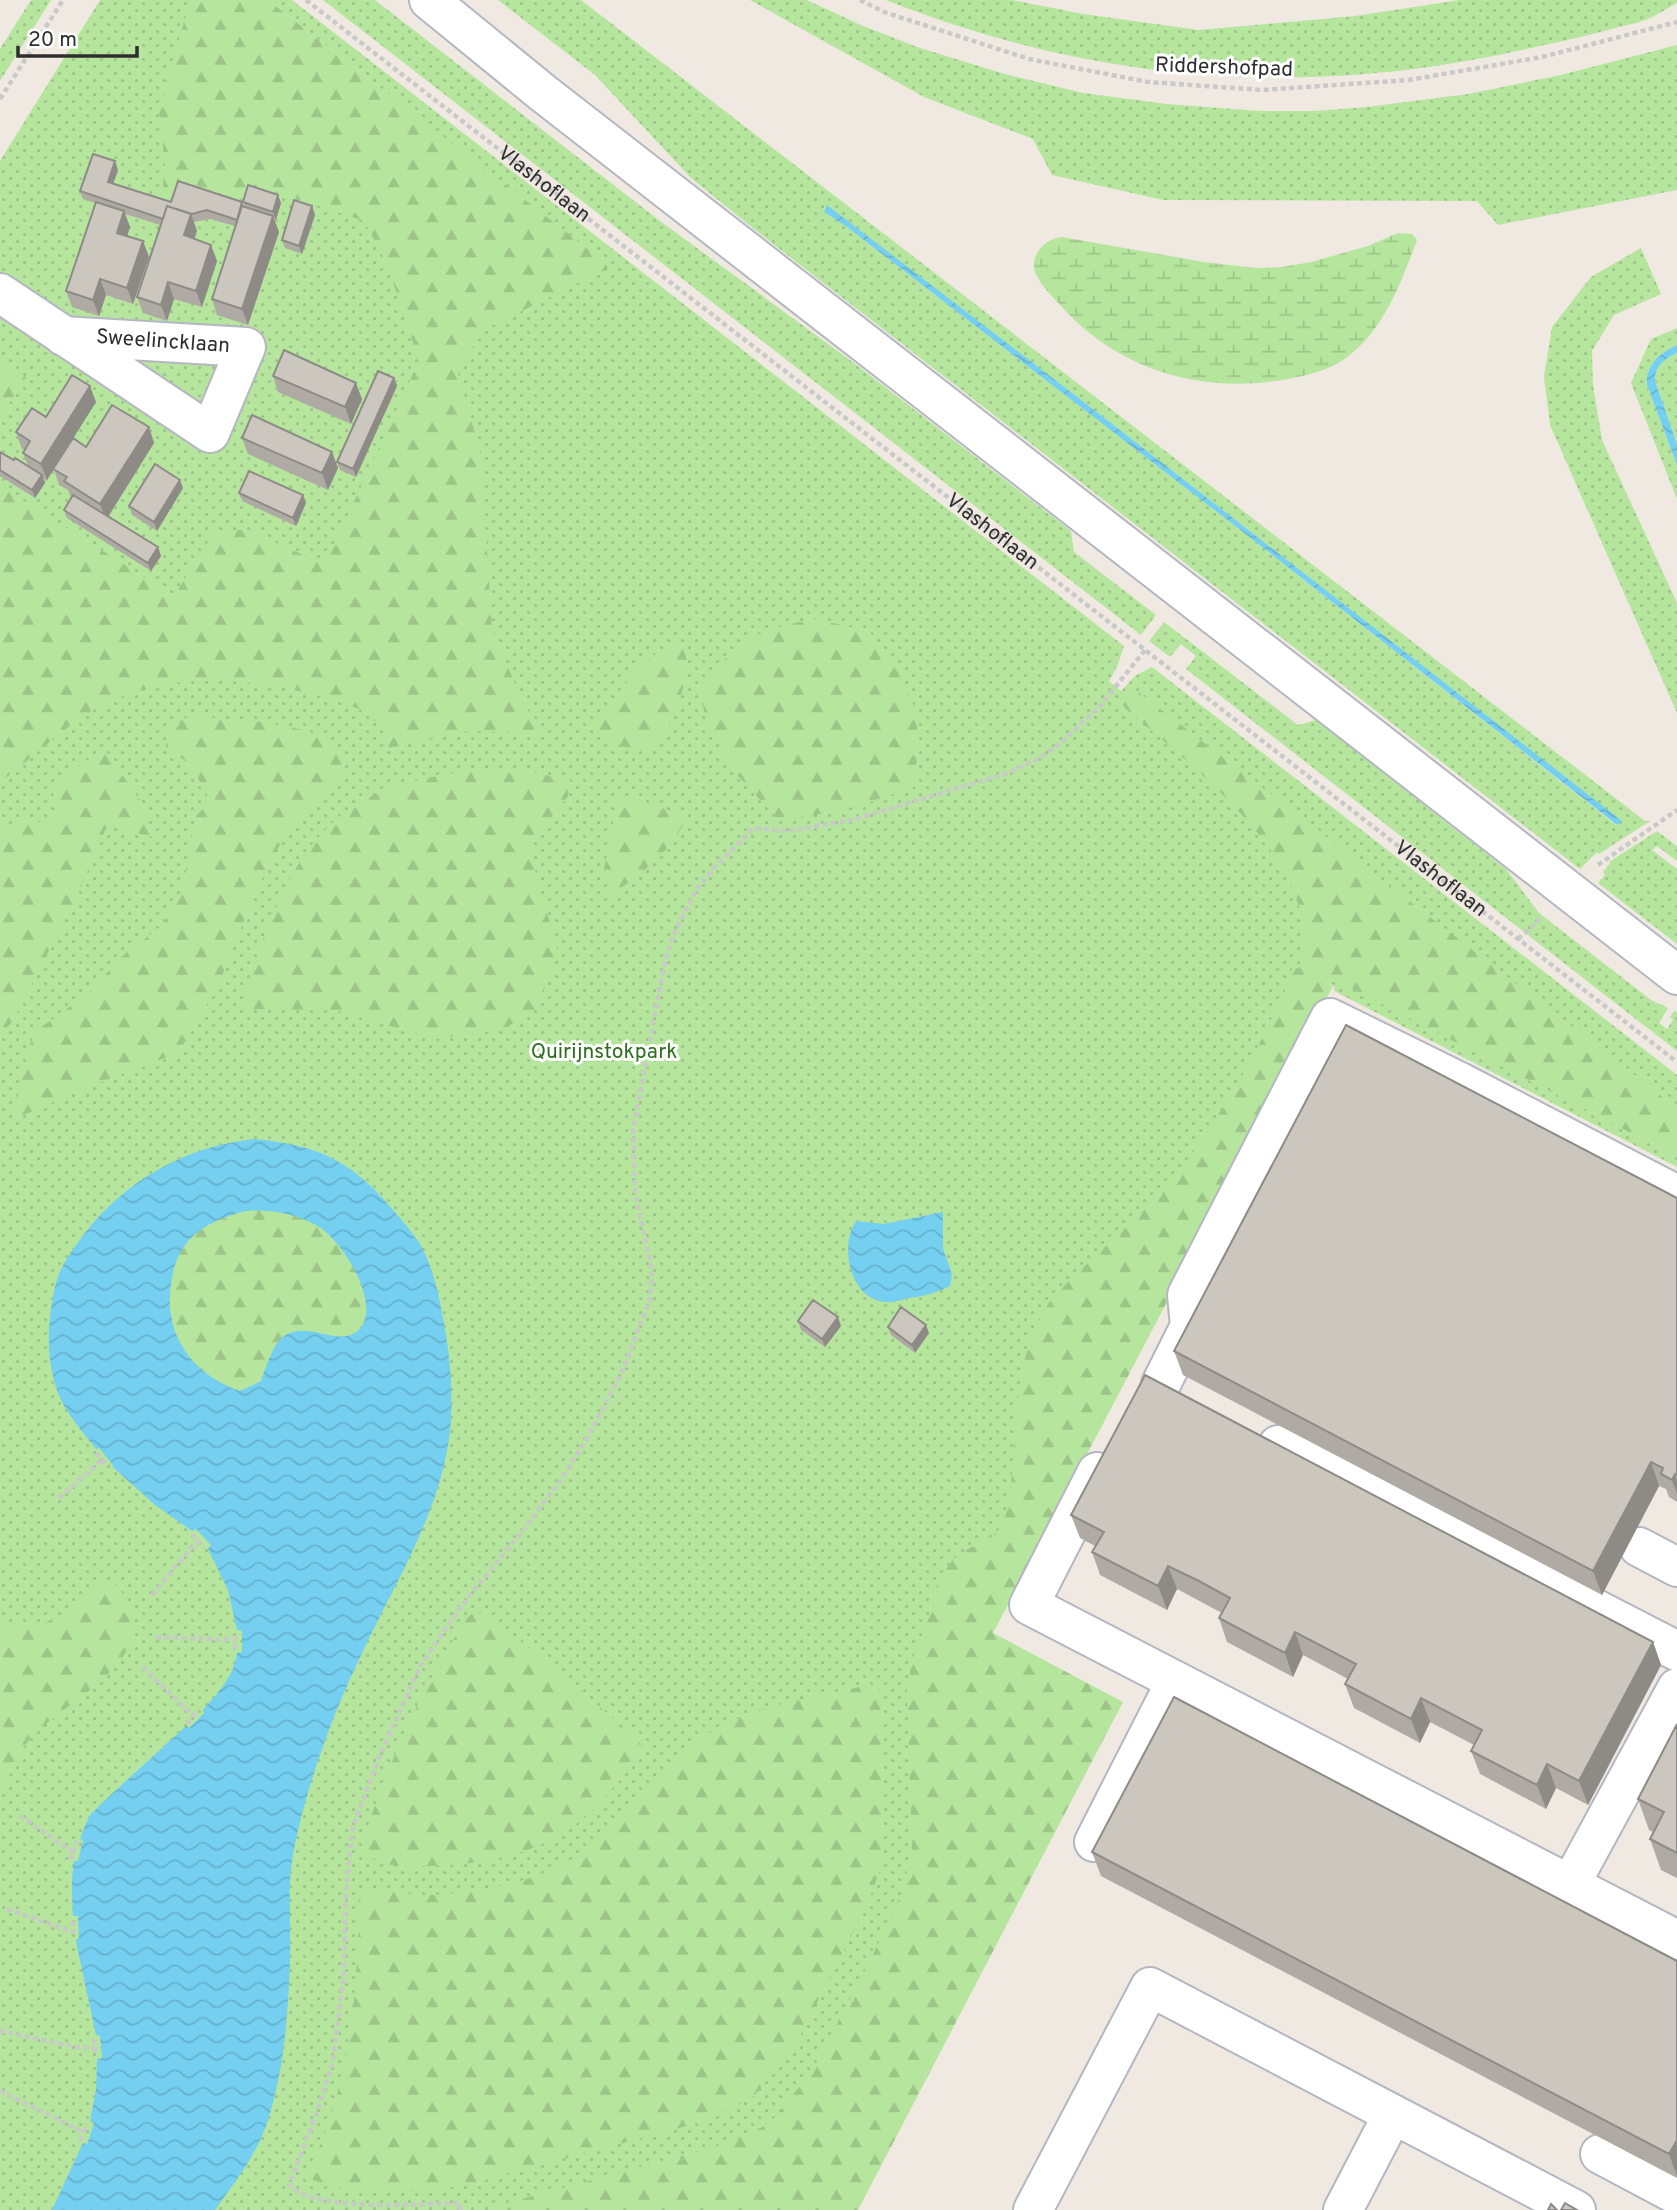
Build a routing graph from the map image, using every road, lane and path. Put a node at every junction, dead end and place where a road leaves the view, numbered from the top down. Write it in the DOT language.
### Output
graph roads {
  1 [pos="63,0"];
  2 [pos="306,0"];
  3 [pos="429,0"];
  4 [pos="860,0"];
  5 [pos="1677,22"];
  6 [pos="0,99"];
  7 [pos="0,293"];
  8 [pos="64,336"];
  9 [pos="1145,650"];
  10 [pos="1677,810"];
  11 [pos="1571,891"];
  12 [pos="1677,975"];
  13 [pos="1677,1062"];
  14 [pos="1677,1195"];
  15 [pos="1160,1394"];
  16 [pos="1247,1429"];
  17 [pos="1114,1437"];
  18 [pos="96,1453"];
  19 [pos="102,1460"];
  20 [pos="108,1466"];
  21 [pos="59,1498"];
  22 [pos="192,1535"];
  23 [pos="197,1541"];
  24 [pos="1639,1547"];
  25 [pos="204,1548"];
  26 [pos="1677,1567"];
  27 [pos="152,1595"];
  28 [pos="235,1632"];
  29 [pos="156,1637"];
  30 [pos="235,1640"];
  31 [pos="235,1650"];
  32 [pos="1677,1651"];
  33 [pos="142,1667"];
  34 [pos="1176,1681"];
  35 [pos="1677,1688"];
  36 [pos="198,1710"];
  37 [pos="193,1716"];
  38 [pos="187,1724"];
  39 [pos="1677,1734"];
  40 [pos="20,1816"];
  41 [pos="77,1841"];
  42 [pos="1094,1842"];
  43 [pos="73,1852"];
  44 [pos="71,1860"];
  45 [pos="1582,1891"];
  46 [pos="7,1909"];
  47 [pos="72,1921"];
  48 [pos="1677,1940"];
  49 [pos="0,2031"];
  50 [pos="94,2039"];
  51 [pos="95,2048"];
  52 [pos="96,2056"];
  53 [pos="0,2091"];
  54 [pos="1393,2114"];
  55 [pos="86,2124"];
  56 [pos="83,2132"];
  57 [pos="79,2141"];
  58 [pos="1600,2154"];
  59 [pos="1677,2195"];
  60 [pos="460,2210"];
  61 [pos="1033,2210"];
  62 [pos="1343,2210"];
  63 [pos="1576,2210"];
  1 -- 6 [label="path"];
  2 -- 9 [label="path, Vlashoflaan"];
  3 -- 11 [label="street"];
  4 -- 5 [label="path, Riddershofpad"];
  7 -- 8 [label="street"];
  9 -- 13 [label="path, Vlashoflaan"];
  9 -- 60 [label="path"];
  10 -- 11 [label="path"];
  11 -- 12 [label="street"];
  14 -- 15 [label="street"];
  16 -- 32 [label="street"];
  17 -- 34 [label="street"];
  18 -- 19 [label="path"];
  19 -- 20 [label="path"];
  19 -- 21 [label="path"];
  22 -- 23 [label="path"];
  23 -- 25 [label="path"];
  23 -- 27 [label="path"];
  24 -- 26 [label="street"];
  28 -- 30 [label="path"];
  29 -- 30 [label="path"];
  30 -- 31 [label="path"];
  33 -- 37 [label="path"];
  34 -- 42 [label="street"];
  34 -- 45 [label="street"];
  35 -- 45 [label="street"];
  36 -- 37 [label="path"];
  37 -- 38 [label="path"];
  39 -- 45 [label="street"];
  40 -- 43 [label="path"];
  41 -- 43 [label="path"];
  43 -- 44 [label="path"];
  45 -- 48 [label="street"];
  46 -- 47 [label="path"];
  49 -- 51 [label="path"];
  50 -- 51 [label="path"];
  51 -- 52 [label="path"];
  53 -- 56 [label="path"];
  54 -- 61 [label="street"];
  54 -- 62 [label="street"];
  54 -- 63 [label="street"];
  55 -- 56 [label="path"];
  56 -- 57 [label="path"];
  58 -- 59 [label="street"];
}
